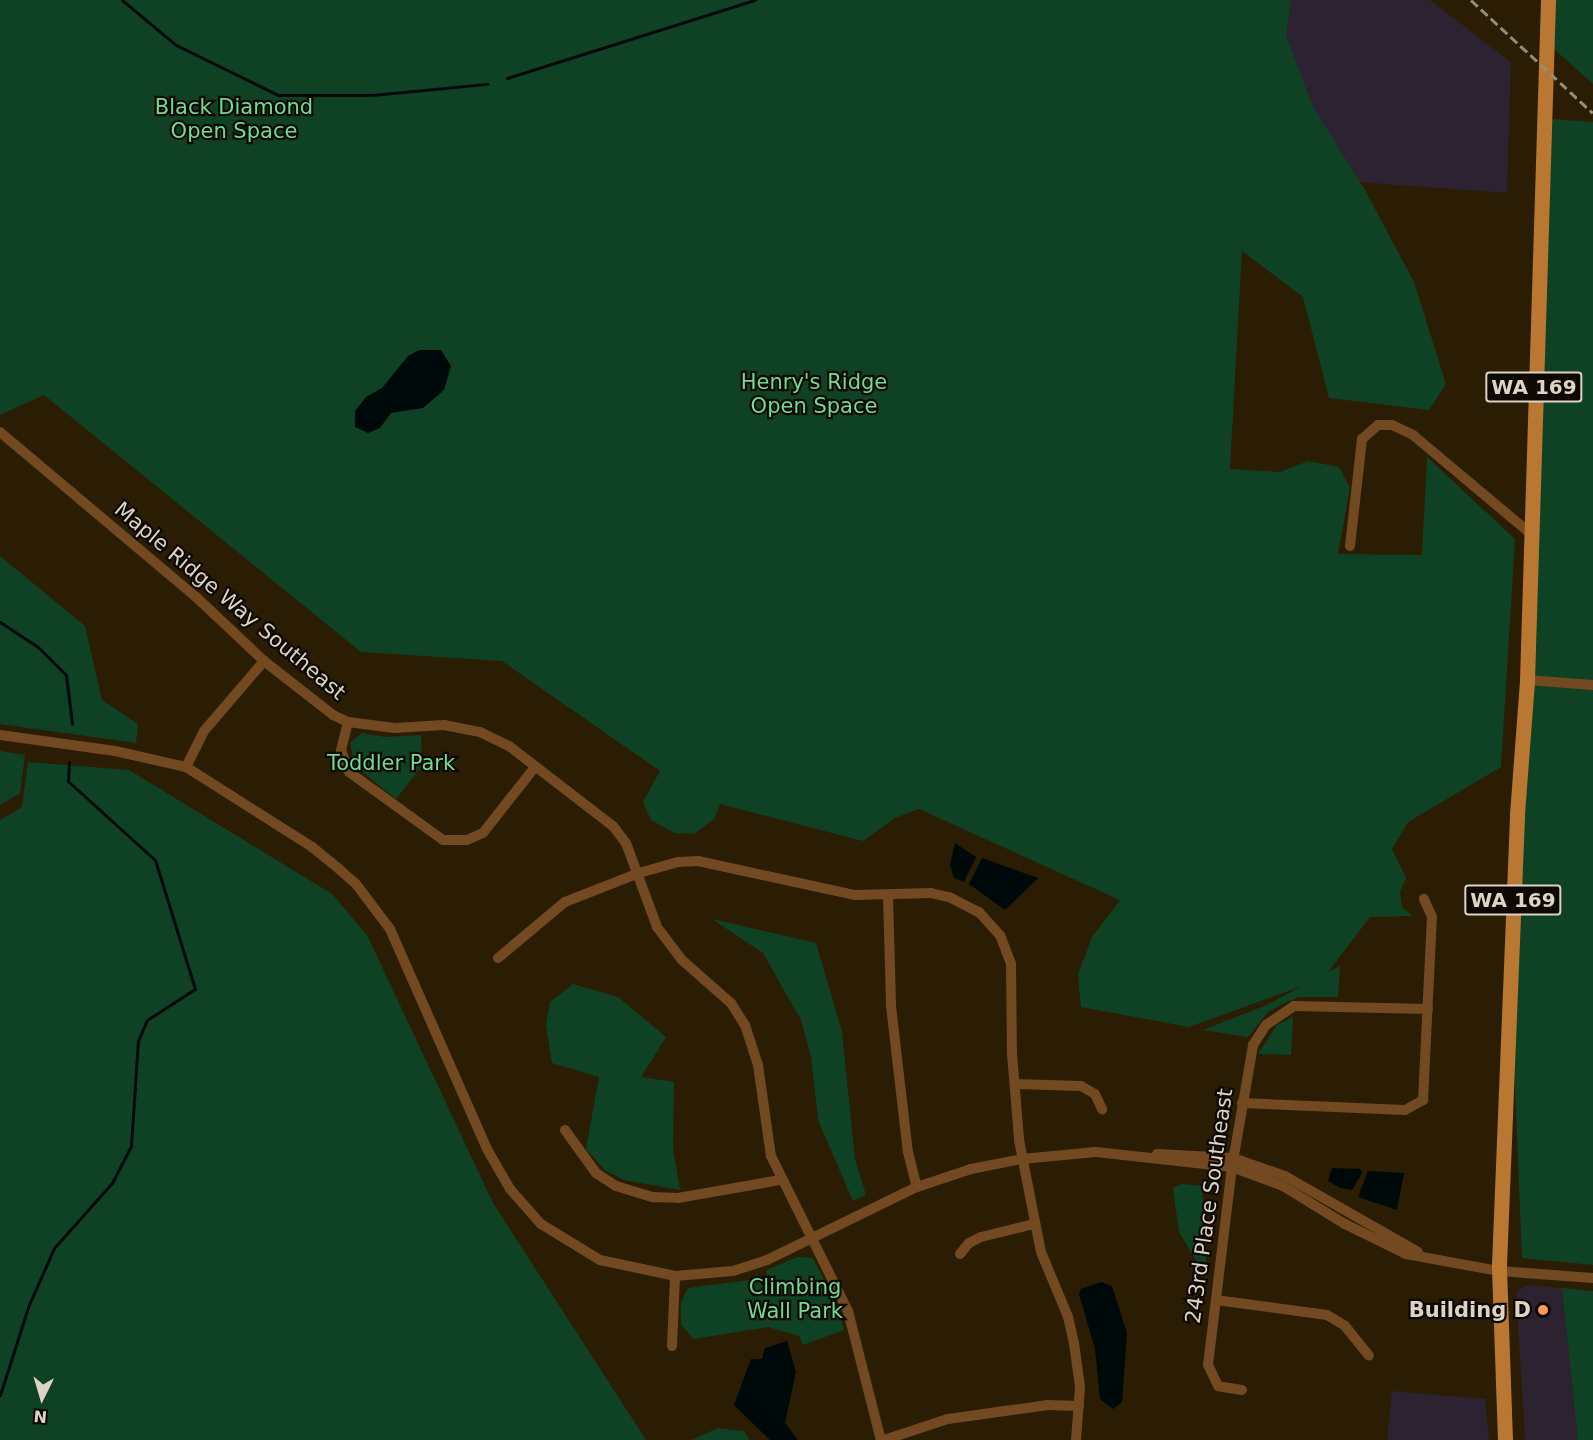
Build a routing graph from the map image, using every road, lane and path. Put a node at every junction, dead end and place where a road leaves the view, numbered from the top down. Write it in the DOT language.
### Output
graph roads {
  1 [pos="1548,0"];
  2 [pos="0,432"];
  3 [pos="1531,534"];
  4 [pos="1350,546"];
  5 [pos="264,661"];
  6 [pos="1527,680"];
  7 [pos="1593,685"];
  8 [pos="348,722"];
  9 [pos="0,735"];
  10 [pos="186,767"];
  11 [pos="535,767"];
  12 [pos="639,873"];
  13 [pos="888,896"];
  14 [pos="1424,899"];
  15 [pos="498,958"];
  16 [pos="1428,1009"];
  17 [pos="1015,1084"];
  18 [pos="1242,1103"];
  19 [pos="1102,1109"];
  20 [pos="565,1130"];
  21 [pos="1022,1159"];
  22 [pos="1233,1162"];
  23 [pos="780,1180"];
  24 [pos="917,1187"];
  25 [pos="1034,1224"];
  26 [pos="811,1237"];
  27 [pos="960,1254"];
  28 [pos="1499,1271"];
  29 [pos="675,1276"];
  30 [pos="1593,1278"];
  31 [pos="1216,1300"];
  32 [pos="672,1346"];
  33 [pos="1369,1356"];
  34 [pos="1242,1390"];
  35 [pos="1079,1406"];
  36 [pos="883,1440"];
  37 [pos="1076,1440"];
  38 [pos="1505,1440"];
  1 -- 3 [label="main road, WA 169"];
  2 -- 5 [label="street, Maple Ridge Way Southeast"];
  3 -- 4 [label="street"];
  3 -- 6 [label="main road, WA 169"];
  5 -- 8 [label="street, Maple Ridge Way Southeast"];
  5 -- 10 [label="street"];
  6 -- 7 [label="street"];
  6 -- 28 [label="main road, WA 169"];
  8 -- 11 [label="street, Maple Ridge Way Southeast"];
  8 -- 11 [label="street"];
  9 -- 10 [label="street"];
  10 -- 29 [label="street"];
  11 -- 12 [label="street, Maple Ridge Way Southeast"];
  12 -- 13 [label="street"];
  12 -- 15 [label="street"];
  12 -- 23 [label="street, Maple Ridge Way Southeast"];
  13 -- 17 [label="street"];
  13 -- 24 [label="street"];
  14 -- 16 [label="street"];
  16 -- 18 [label="street, 243rd Place Southeast"];
  16 -- 18 [label="street"];
  17 -- 19 [label="street"];
  17 -- 21 [label="street"];
  18 -- 22 [label="street, 243rd Place Southeast"];
  20 -- 23 [label="street"];
  21 -- 22 [label="street"];
  21 -- 24 [label="street"];
  21 -- 25 [label="street"];
  22 -- 28 [label="street"];
  22 -- 31 [label="street, 243rd Place Southeast"];
  23 -- 26 [label="street, Maple Ridge Way Southeast"];
  24 -- 26 [label="street"];
  25 -- 27 [label="street"];
  25 -- 35 [label="street"];
  26 -- 29 [label="street"];
  26 -- 36 [label="street, Maple Ridge Way Southeast"];
  28 -- 30 [label="street"];
  28 -- 38 [label="main road, WA 169"];
  29 -- 32 [label="street"];
  31 -- 33 [label="street"];
  31 -- 34 [label="street, 243rd Place Southeast"];
  35 -- 36 [label="street"];
  35 -- 37 [label="street"];
}
